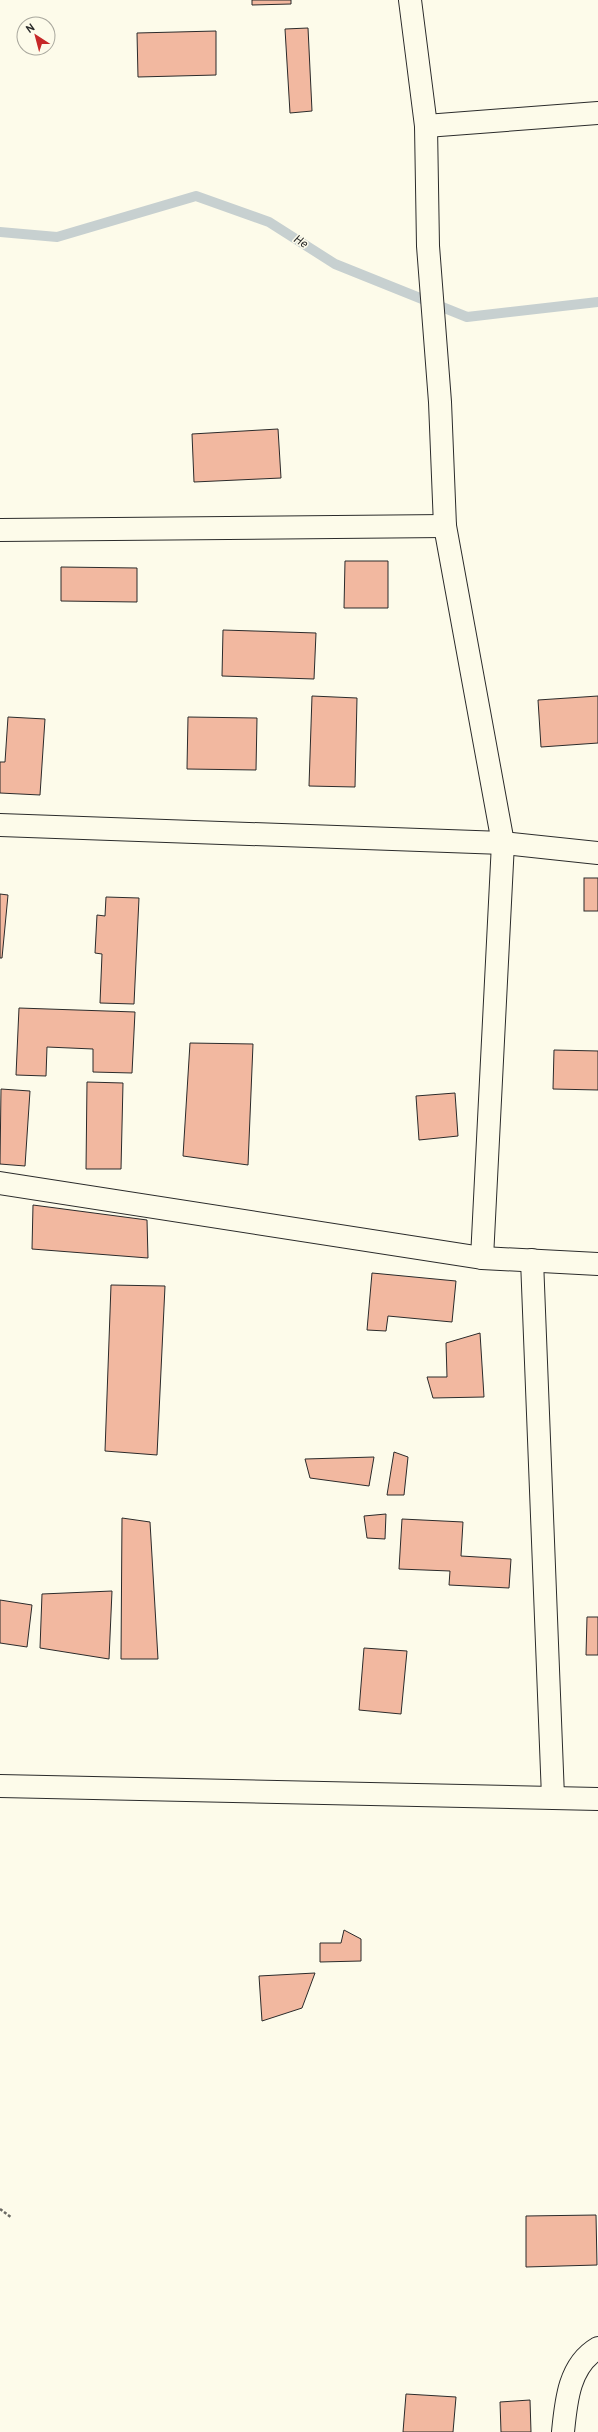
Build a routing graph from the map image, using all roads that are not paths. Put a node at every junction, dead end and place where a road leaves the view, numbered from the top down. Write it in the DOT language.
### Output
graph roads {
  1 [pos="410,0"];
  2 [pos="598,113"];
  3 [pos="426,126"];
  4 [pos="444,526"];
  5 [pos="0,530"];
  6 [pos="0,825"];
  7 [pos="503,843"];
  8 [pos="598,853"];
  9 [pos="0,1182"];
  10 [pos="482,1258"];
  11 [pos="532,1260"];
  12 [pos="598,1264"];
  13 [pos="0,1786"];
  14 [pos="553,1797"];
  15 [pos="598,1799"];
  16 [pos="598,2348"];
  17 [pos="563,2432"];
  1 -- 3 [label="street"];
  2 -- 3 [label="street"];
  3 -- 4 [label="street"];
  4 -- 5 [label="street"];
  4 -- 7 [label="street"];
  6 -- 7 [label="street"];
  7 -- 8 [label="street"];
  7 -- 10 [label="street"];
  9 -- 10 [label="street"];
  10 -- 11 [label="street"];
  11 -- 12 [label="street"];
  11 -- 14 [label="street"];
  13 -- 14 [label="street"];
  14 -- 15 [label="street"];
  16 -- 17 [label="street"];
}
